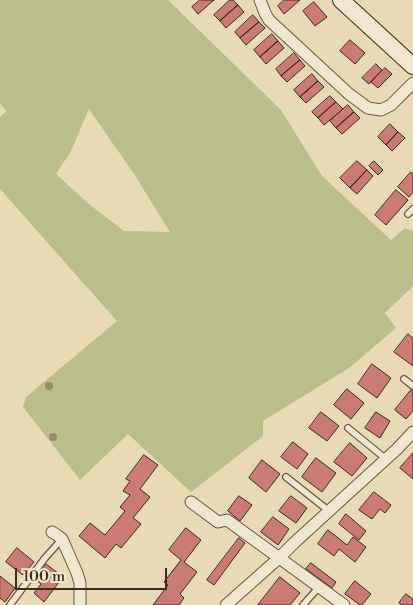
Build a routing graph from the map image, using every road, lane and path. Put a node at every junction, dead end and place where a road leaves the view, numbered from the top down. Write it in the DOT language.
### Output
graph roads {
  1 [pos="260,0"];
  2 [pos="341,0"];
  3 [pos="413,66"];
  4 [pos="413,83"];
  5 [pos="404,379"];
  6 [pos="413,386"];
  7 [pos="348,428"];
  8 [pos="413,432"];
  9 [pos="386,459"];
  10 [pos="286,477"];
  11 [pos="191,502"];
  12 [pos="329,511"];
  13 [pos="52,532"];
  14 [pos="62,539"];
  15 [pos="279,558"];
  16 [pos="319,587"];
  17 [pos="10,605"];
  18 [pos="80,605"];
  19 [pos="226,605"];
  20 [pos="303,605"];
  21 [pos="344,605"];
  1 -- 4 [label="street"];
  2 -- 3 [label="street"];
  5 -- 6 [label="lane"];
  7 -- 9 [label="lane"];
  8 -- 9 [label="street"];
  9 -- 12 [label="street"];
  10 -- 12 [label="lane"];
  11 -- 15 [label="street"];
  12 -- 15 [label="street"];
  13 -- 14 [label="street"];
  14 -- 17 [label="lane"];
  14 -- 18 [label="street"];
  15 -- 16 [label="street"];
  15 -- 19 [label="street"];
  16 -- 20 [label="lane"];
  16 -- 21 [label="street"];
}
